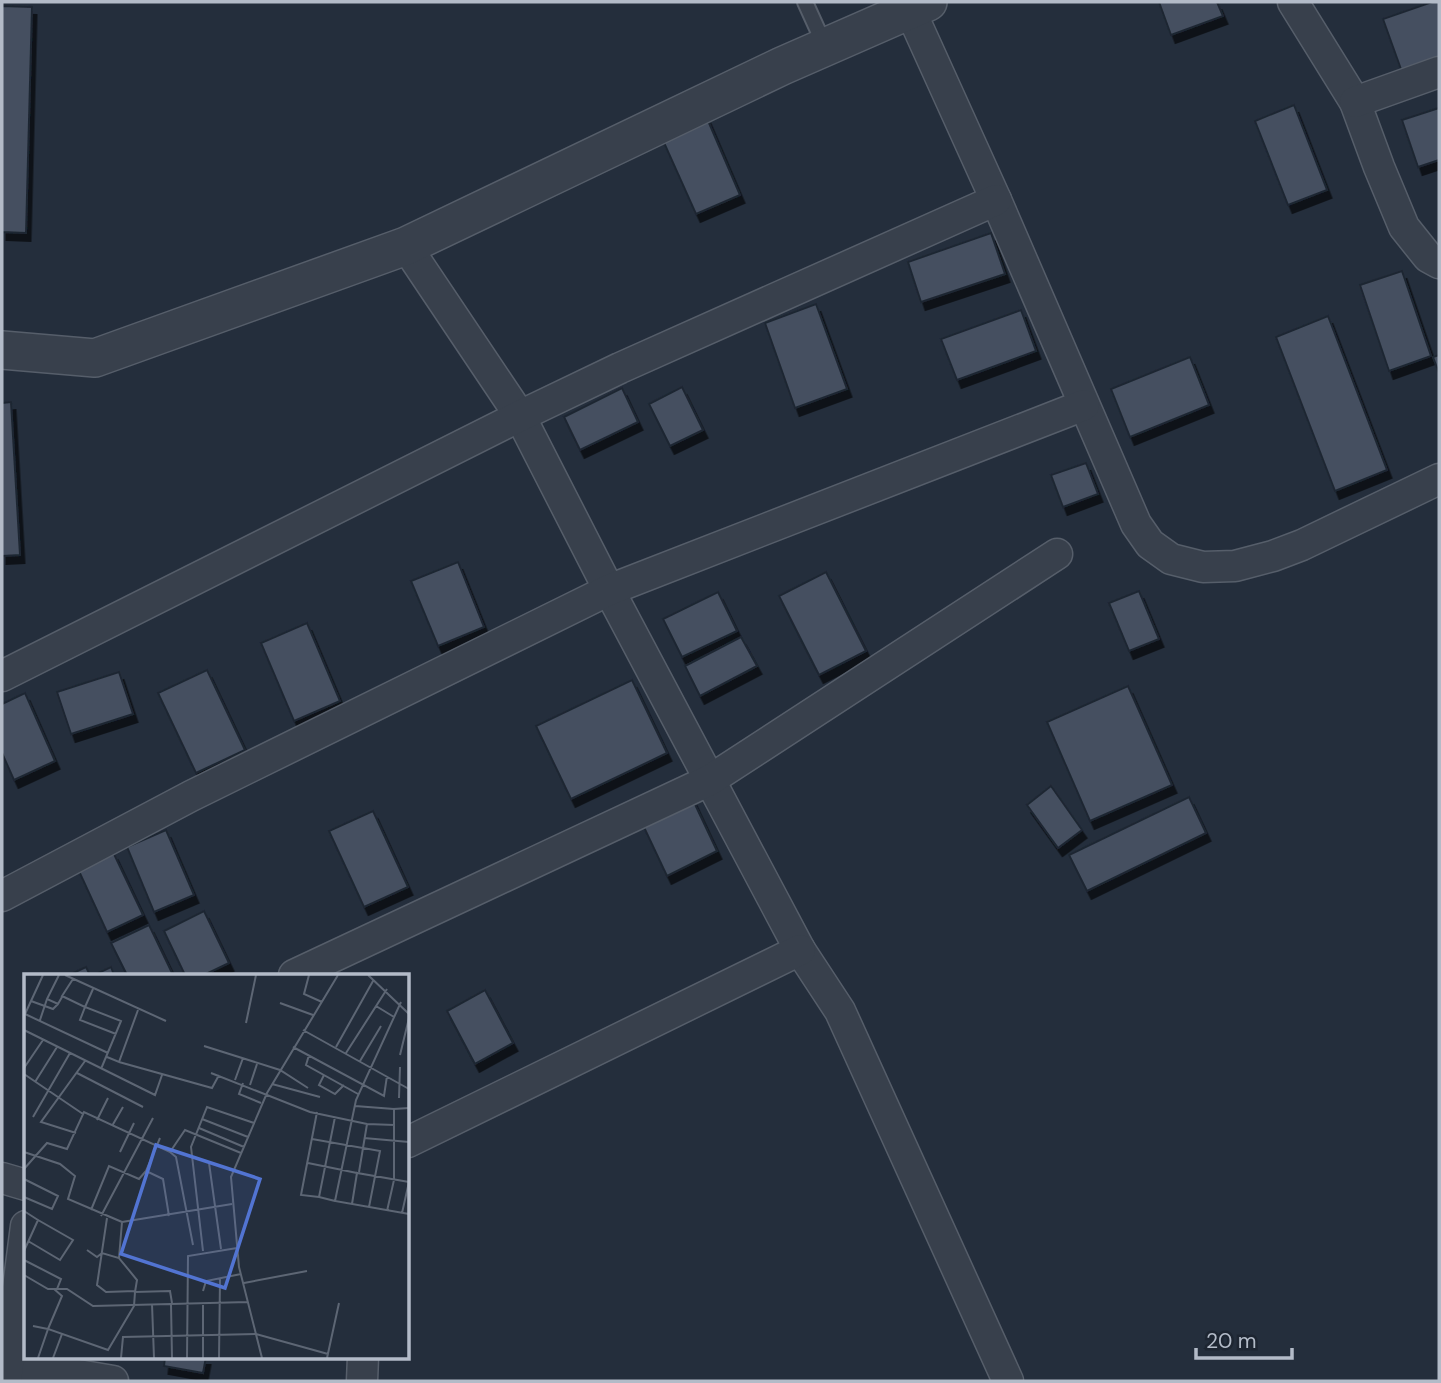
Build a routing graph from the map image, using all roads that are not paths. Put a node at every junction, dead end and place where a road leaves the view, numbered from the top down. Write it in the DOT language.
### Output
graph roads {
  1 [pos="805,2"];
  2 [pos="1293,2"];
  3 [pos="919,6"];
  4 [pos="825,48"];
  5 [pos="1439,72"];
  6 [pos="1355,102"];
  7 [pos="996,200"];
  8 [pos="406,246"];
  9 [pos="1439,263"];
  10 [pos="2,350"];
  11 [pos="1084,405"];
  12 [pos="520,416"];
  13 [pos="1439,479"];
  14 [pos="1057,554"];
  15 [pos="609,590"];
  16 [pos="2,676"];
  17 [pos="710,780"];
  18 [pos="2,896"];
  19 [pos="800,950"];
  20 [pos="296,974"];
  21 [pos="410,1141"];
  22 [pos="2,1178"];
  23 [pos="24,1184"];
  24 [pos="24,1240"];
  25 [pos="363,1358"];
  26 [pos="6,1369"];
  27 [pos="113,1381"];
  28 [pos="362,1381"];
  29 [pos="1008,1381"];
  1 -- 4 [label="lane"];
  2 -- 6 [label="street"];
  3 -- 4 [label="street"];
  3 -- 7 [label="street"];
  4 -- 8 [label="street"];
  5 -- 6 [label="street"];
  6 -- 9 [label="street"];
  7 -- 11 [label="street"];
  7 -- 12 [label="street"];
  8 -- 10 [label="street"];
  8 -- 12 [label="street"];
  11 -- 13 [label="street"];
  11 -- 15 [label="street"];
  12 -- 15 [label="street"];
  12 -- 16 [label="street"];
  14 -- 17 [label="street"];
  15 -- 17 [label="street"];
  15 -- 18 [label="street"];
  17 -- 19 [label="street"];
  17 -- 20 [label="street"];
  19 -- 21 [label="street"];
  19 -- 29 [label="street"];
  22 -- 23 [label="street"];
  24 -- 26 [label="street"];
  25 -- 28 [label="street"];
  26 -- 27 [label="street"];
}
